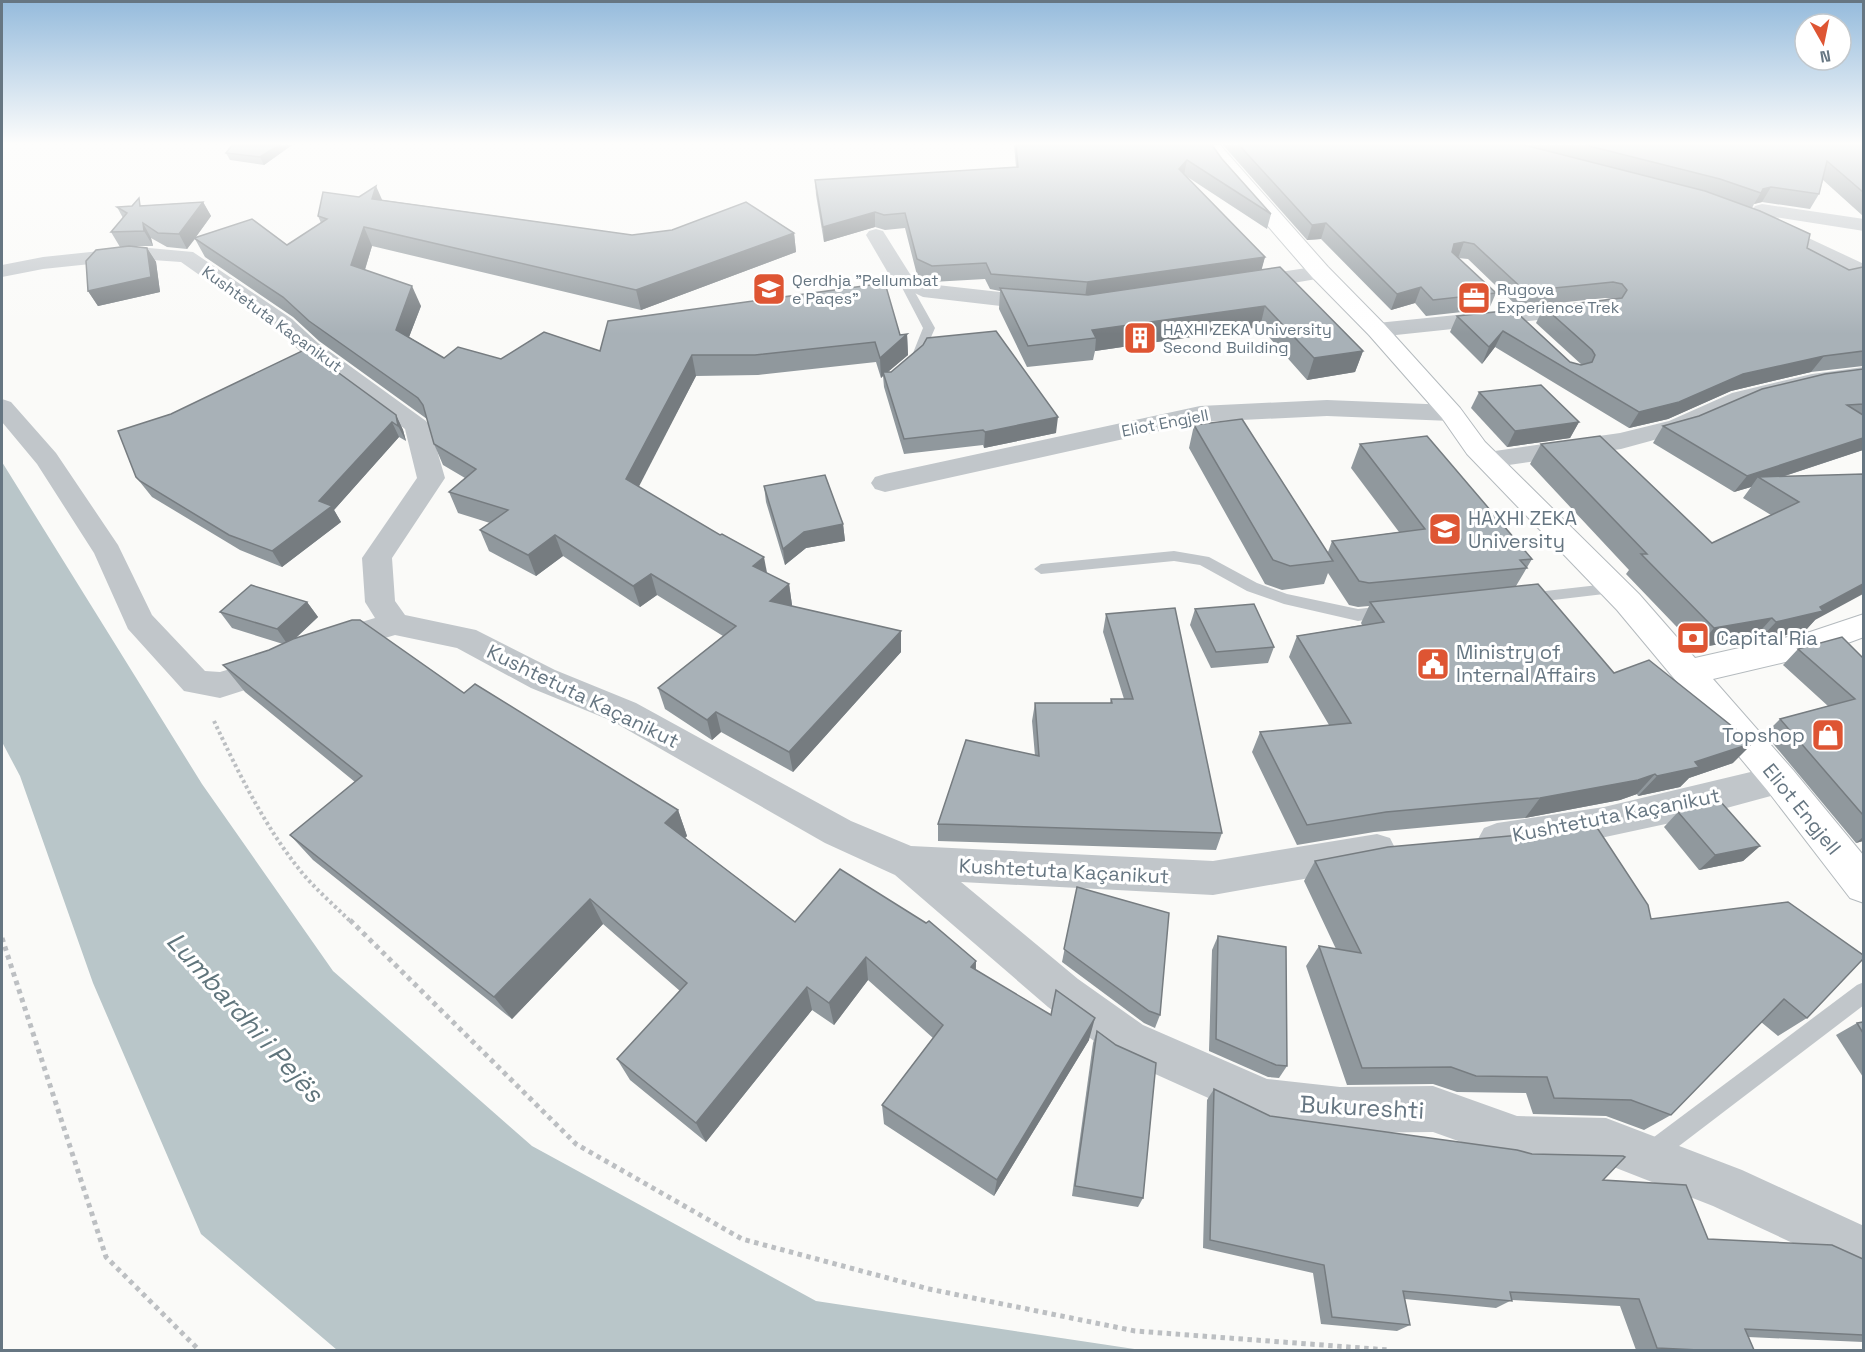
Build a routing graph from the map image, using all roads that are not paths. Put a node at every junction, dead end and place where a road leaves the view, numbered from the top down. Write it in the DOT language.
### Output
graph roads {
  1 [pos="1263,208"];
  2 [pos="1863,225"];
  3 [pos="876,235"];
  4 [pos="1862,270"];
  5 [pos="2,271"];
  6 [pos="1320,272"];
  7 [pos="902,278"];
  8 [pos="1228,287"];
  9 [pos="1490,295"];
  10 [pos="1064,305"];
  11 [pos="1605,307"];
  12 [pos="1514,317"];
  13 [pos="1377,330"];
  14 [pos="1530,333"];
  15 [pos="902,369"];
  16 [pos="1863,374"];
  17 [pos="2,406"];
  18 [pos="1451,413"];
  19 [pos="1488,460"];
  20 [pos="885,483"];
  21 [pos="1041,569"];
  22 [pos="1616,588"];
  23 [pos="1509,600"];
  24 [pos="1404,611"];
  25 [pos="394,624"];
  26 [pos="1863,625"];
  27 [pos="1690,672"];
  28 [pos="1780,780"];
  29 [pos="1467,842"];
  30 [pos="1409,847"];
  31 [pos="909,863"];
  32 [pos="1863,886"];
  33 [pos="1863,992"];
  34 [pos="1647,1157"];
  35 [pos="1863,1252"];
  1 -- 6 [label="main road, Eliot Engjell"];
  2 -- 4 [label="street"];
  3 -- 7 [label="street"];
  5 -- 25 [label="street, Kushtetuta Kaçanikut"];
  6 -- 8 [label="street"];
  6 -- 13 [label="main road, Eliot Engjell"];
  7 -- 10 [label="street"];
  7 -- 15 [label="lane"];
  9 -- 12 [label="street"];
  11 -- 12 [label="street"];
  12 -- 13 [label="street"];
  12 -- 14 [label="street"];
  13 -- 18 [label="main road, Eliot Engjell"];
  16 -- 19 [label="street"];
  17 -- 25 [label="street, Kushtetuta Kaçanikut"];
  18 -- 19 [label="main road, Eliot Engjell"];
  18 -- 20 [label="street, Eliot Engjell"];
  19 -- 22 [label="main road, Eliot Engjell"];
  21 -- 24 [label="lane"];
  22 -- 23 [label="lane"];
  22 -- 27 [label="main road, Eliot Engjell"];
  25 -- 31 [label="street, Kushtetuta Kaçanikut"];
  26 -- 27 [label="main road"];
  27 -- 28 [label="main road, Eliot Engjell"];
  28 -- 29 [label="street, Kushtetuta Kaçanikut"];
  28 -- 32 [label="main road, Eliot Engjell"];
  30 -- 31 [label="street, Kushtetuta Kaçanikut"];
  31 -- 34 [label="street, Bukureshti"];
  33 -- 34 [label="lane"];
  34 -- 35 [label="street"];
}
